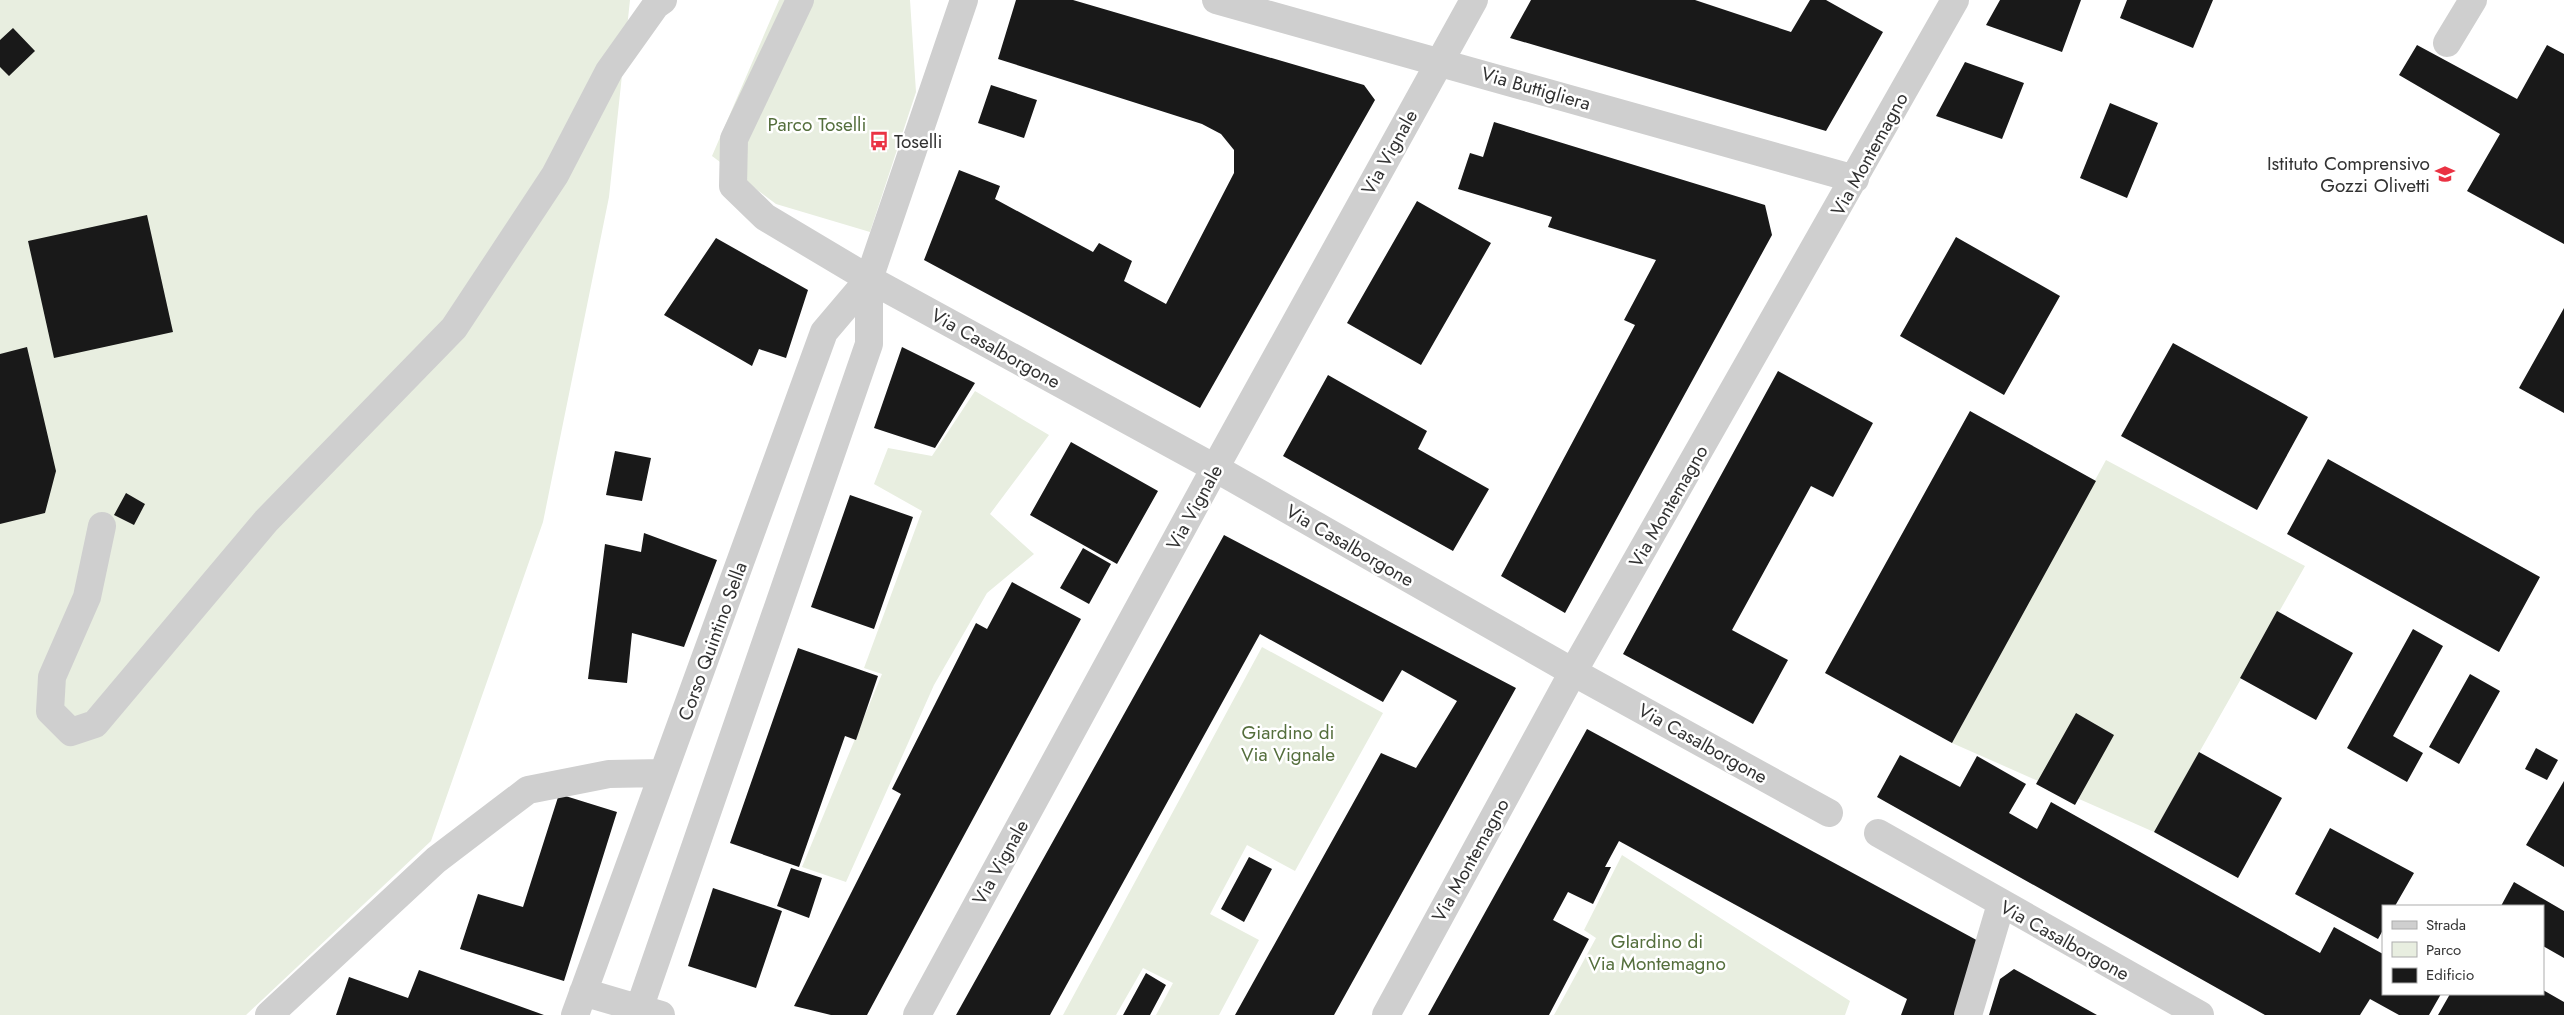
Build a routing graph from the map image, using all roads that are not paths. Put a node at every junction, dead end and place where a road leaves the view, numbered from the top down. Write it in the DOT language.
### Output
graph roads {
  1 [pos="663,0"];
  2 [pos="800,0"];
  3 [pos="964,0"];
  4 [pos="1216,0"];
  5 [pos="1474,0"];
  6 [pos="1955,0"];
  7 [pos="2473,0"];
  8 [pos="2447,43"];
  9 [pos="1439,61"];
  10 [pos="1855,179"];
  11 [pos="869,279"];
  12 [pos="1215,468"];
  13 [pos="102,526"];
  14 [pos="1573,672"];
  15 [pos="663,773"];
  16 [pos="1829,813"];
  17 [pos="1878,834"];
  18 [pos="2001,904"];
  19 [pos="579,1004"];
  20 [pos="645,1013"];
  21 [pos="269,1015"];
  22 [pos="917,1015"];
  23 [pos="1386,1015"];
  24 [pos="1968,1015"];
  25 [pos="2200,1015"];
  1 -- 13 [label="street"];
  2 -- 11 [label="street, Via Casalborgone"];
  3 -- 11 [label="street, Corso Quintino Sella"];
  4 -- 9 [label="street, Via Buttigliera"];
  5 -- 9 [label="street, Via Vignale"];
  6 -- 10 [label="street, Via Montemagno"];
  7 -- 8 [label="street"];
  9 -- 10 [label="street, Via Buttigliera"];
  9 -- 12 [label="street, Via Vignale"];
  10 -- 14 [label="street, Via Montemagno"];
  11 -- 12 [label="street, Via Casalborgone"];
  11 -- 15 [label="street, Corso Quintino Sella"];
  11 -- 20 [label="street, Corso Quintino Sella"];
  12 -- 14 [label="street, Via Casalborgone"];
  12 -- 22 [label="street, Via Vignale"];
  14 -- 16 [label="street, Via Casalborgone"];
  14 -- 23 [label="street, Via Montemagno"];
  15 -- 19 [label="street, Corso Quintino Sella"];
  15 -- 21 [label="street"];
  17 -- 18 [label="street, Via Casalborgone"];
  18 -- 24 [label="street"];
  18 -- 25 [label="street, Via Casalborgone"];
  19 -- 20 [label="street"];
}
